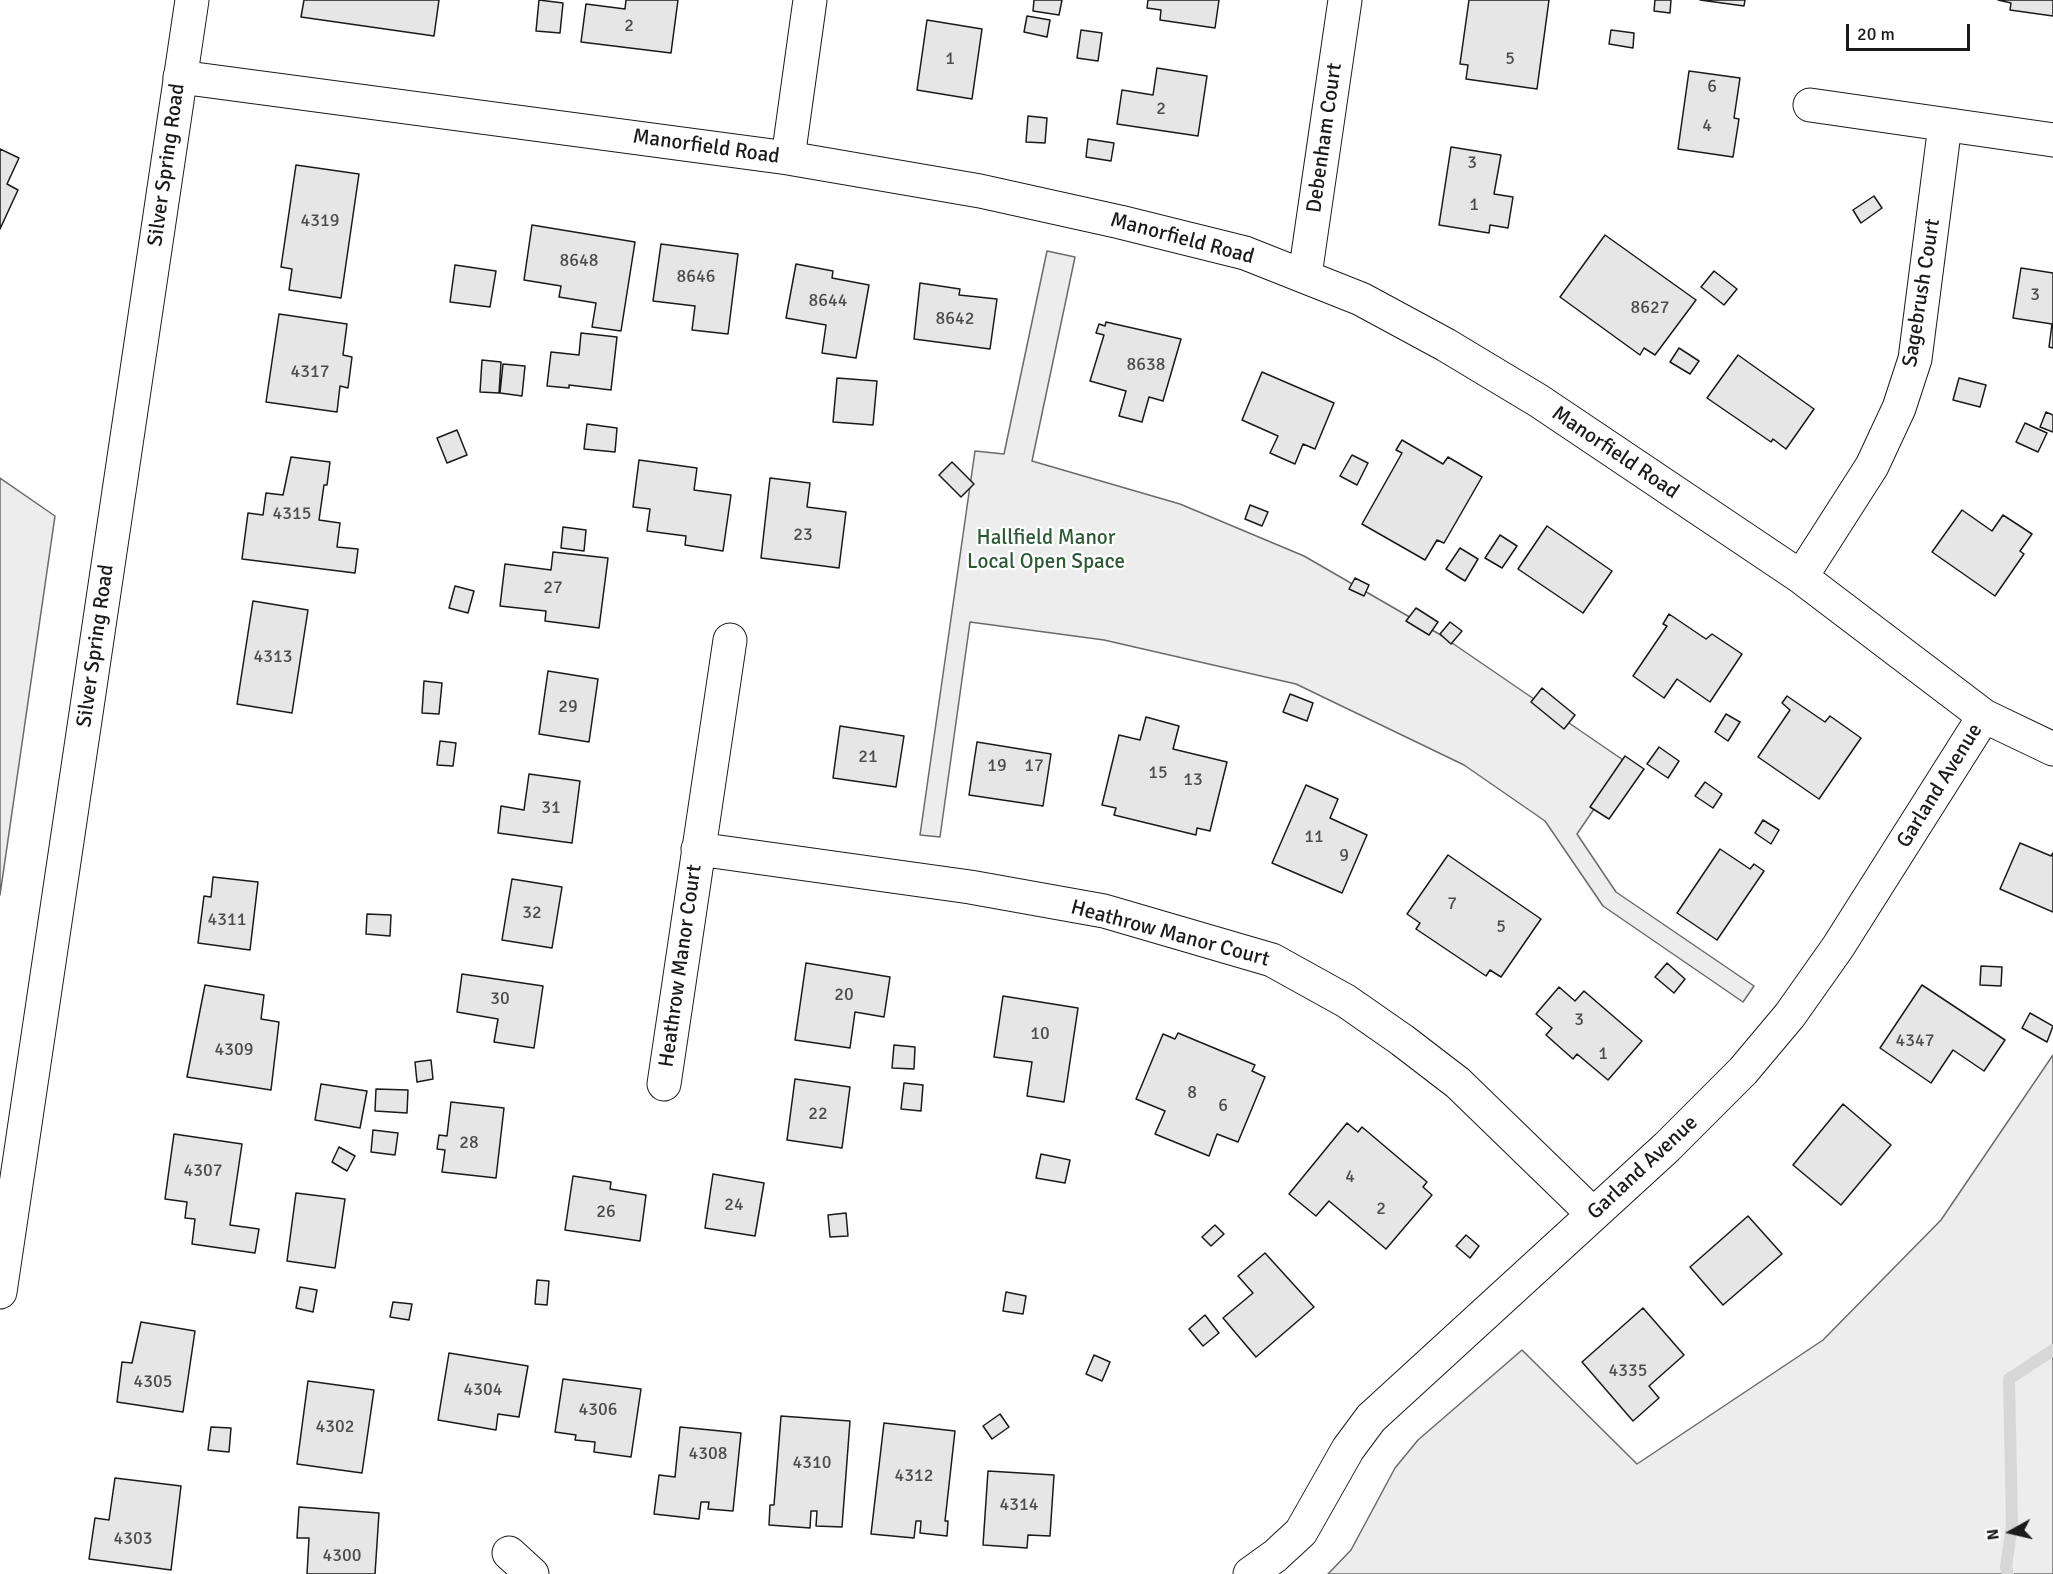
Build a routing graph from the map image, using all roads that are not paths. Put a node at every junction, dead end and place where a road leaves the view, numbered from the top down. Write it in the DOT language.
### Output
graph roads {
  1 [pos="192,0"];
  2 [pos="810,0"];
  3 [pos="1345,0"];
  4 [pos="180,77"];
  5 [pos="1810,105"];
  6 [pos="1945,125"];
  7 [pos="2053,140"];
  8 [pos="788,158"];
  9 [pos="1305,275"];
  10 [pos="1801,577"];
  11 [pos="730,640"];
  12 [pos="1984,716"];
  13 [pos="2053,750"];
  14 [pos="698,849"];
  15 [pos="664,1084"];
  16 [pos="1593,1214"];
  17 [pos="0,1292"];
  18 [pos="1250,1574"];
  1 -- 4 [label="street, Silver Spring Road"];
  2 -- 8 [label="street"];
  3 -- 9 [label="street, Debenham Court"];
  4 -- 8 [label="street, Manorfield Road"];
  4 -- 17 [label="street, Silver Spring Road"];
  5 -- 6 [label="street"];
  6 -- 7 [label="street"];
  6 -- 10 [label="street, Sagebrush Court"];
  8 -- 9 [label="street, Manorfield Road"];
  9 -- 10 [label="street, Manorfield Road"];
  10 -- 12 [label="street, Manorfield Road"];
  11 -- 14 [label="street, Heathrow Manor Court"];
  12 -- 13 [label="street, Manorfield Road"];
  12 -- 16 [label="street, Garland Avenue"];
  14 -- 15 [label="street, Heathrow Manor Court"];
  14 -- 16 [label="street, Heathrow Manor Court"];
  16 -- 18 [label="street, Garland Avenue"];
}
